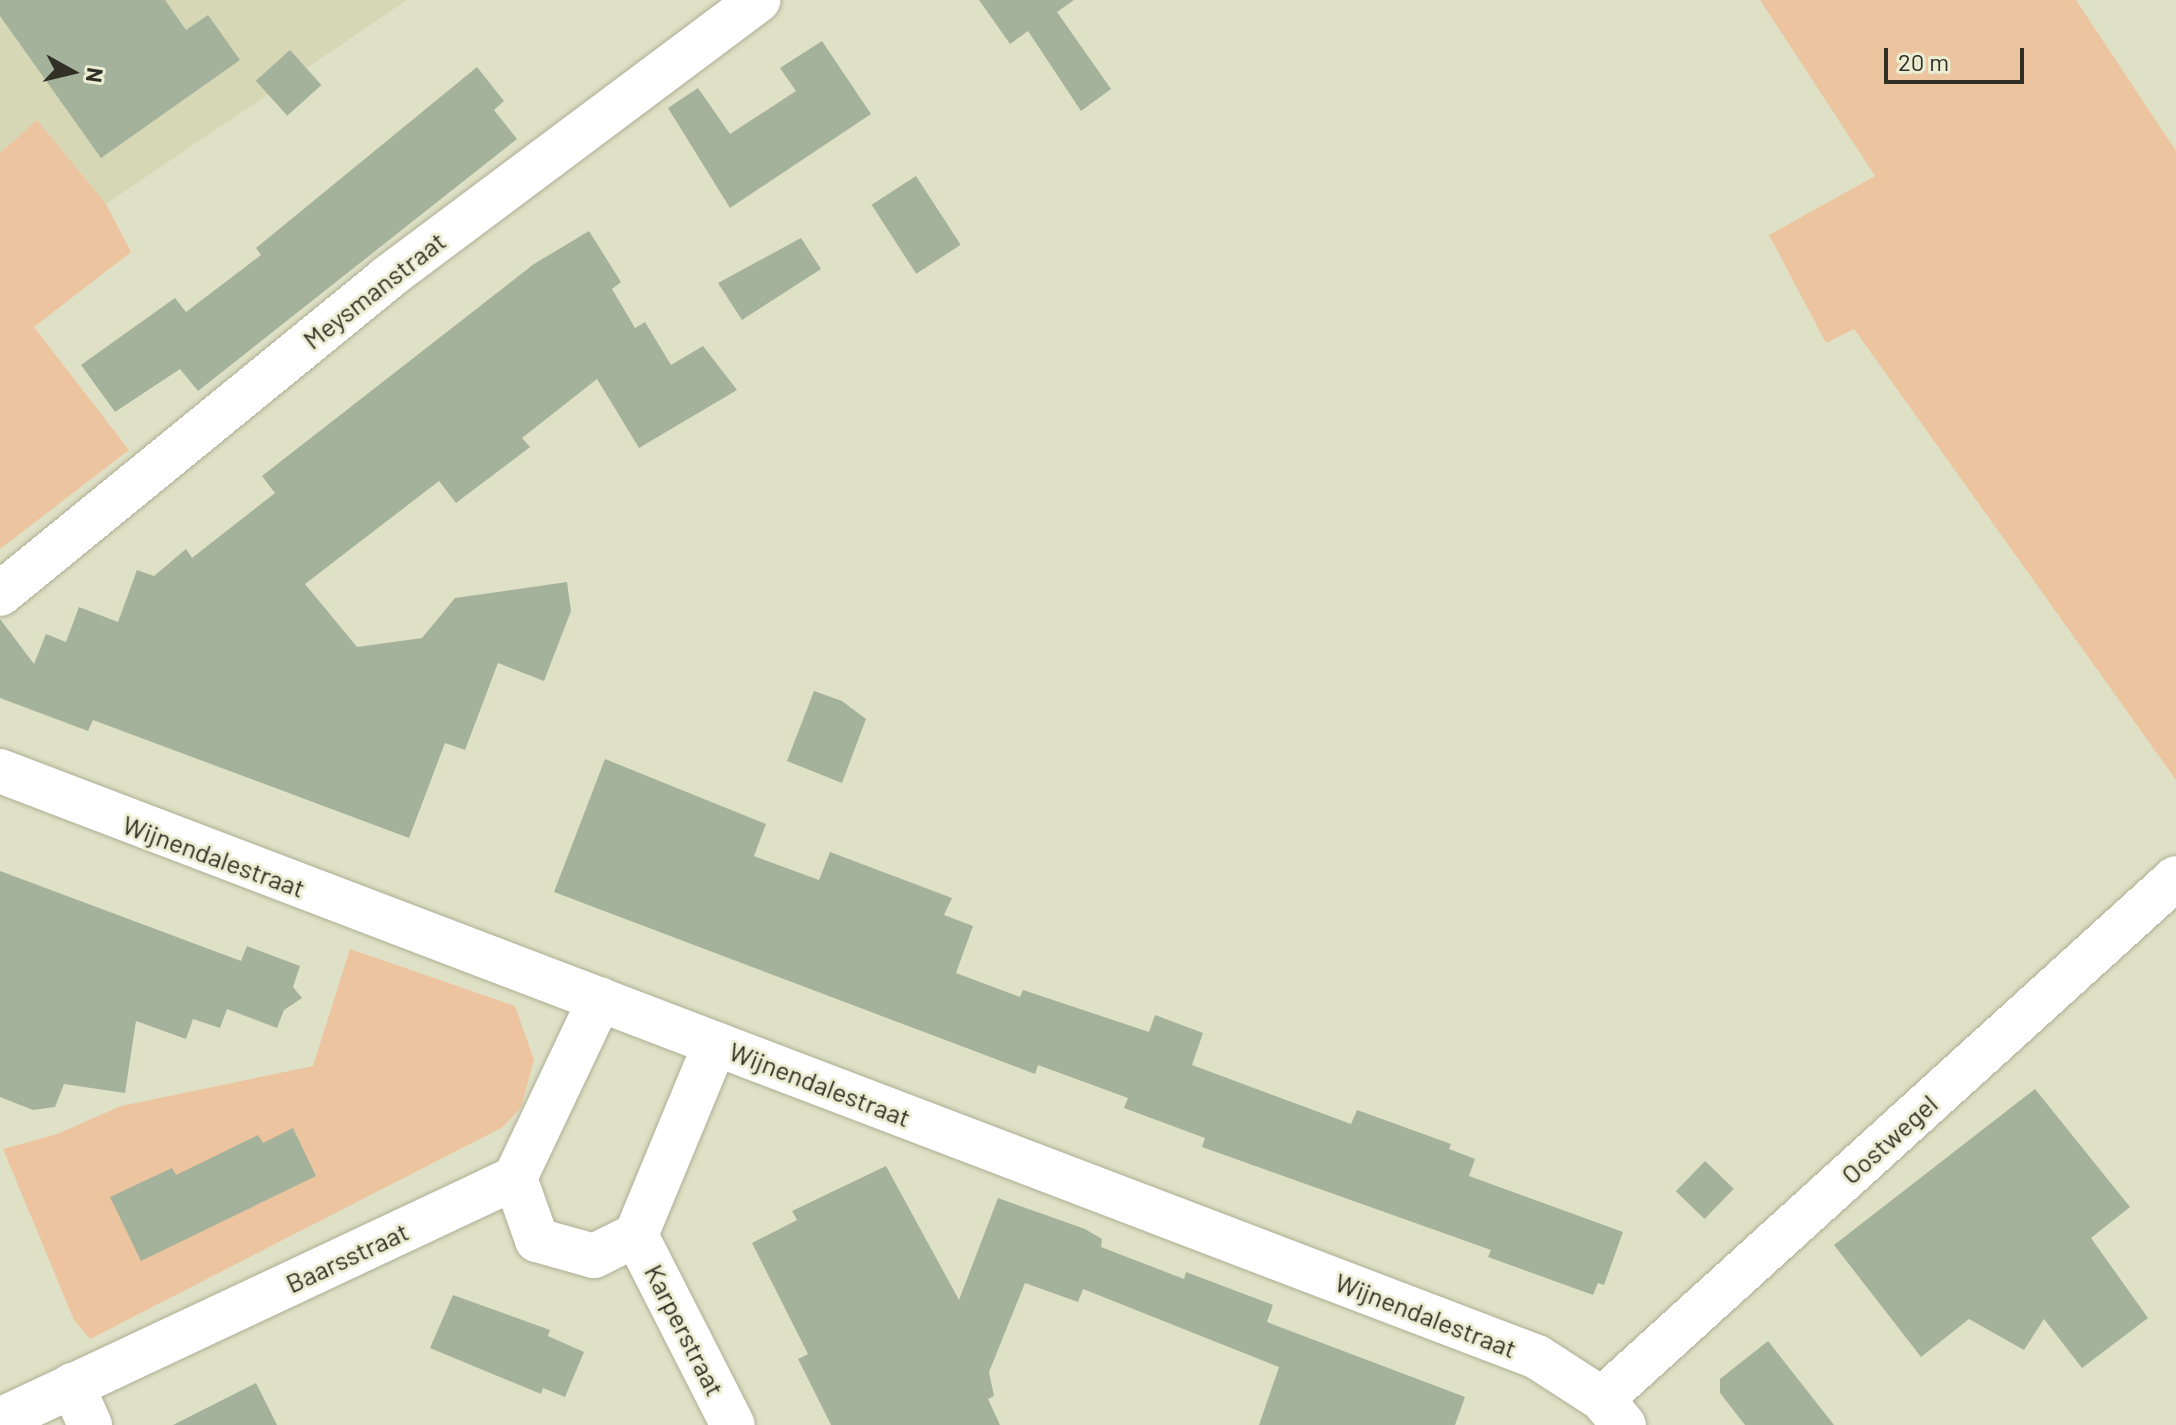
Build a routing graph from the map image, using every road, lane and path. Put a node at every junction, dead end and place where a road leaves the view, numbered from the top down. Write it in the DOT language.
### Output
graph roads {
  1 [pos="759,0"];
  2 [pos="0,594"];
  3 [pos="0,771"];
  4 [pos="2176,878"];
  5 [pos="600,999"];
  6 [pos="715,1044"];
  7 [pos="515,1178"];
  8 [pos="636,1235"];
  9 [pos="72,1385"];
  10 [pos="1613,1412"];
  11 [pos="0,1420"];
  12 [pos="90,1425"];
  13 [pos="733,1425"];
  1 -- 2 [label="street, Meysmanstraat"];
  3 -- 5 [label="street, Wijnendalestraat"];
  4 -- 10 [label="street, Oostwegel"];
  5 -- 6 [label="street, Wijnendalestraat"];
  5 -- 7 [label="street"];
  6 -- 8 [label="street, Karperstraat"];
  6 -- 10 [label="street, Wijnendalestraat"];
  7 -- 8 [label="street, Karperstraat"];
  7 -- 9 [label="street, Baarsstraat"];
  8 -- 13 [label="street, Karperstraat"];
  9 -- 11 [label="street, Baarsstraat"];
  9 -- 12 [label="street"];
}
